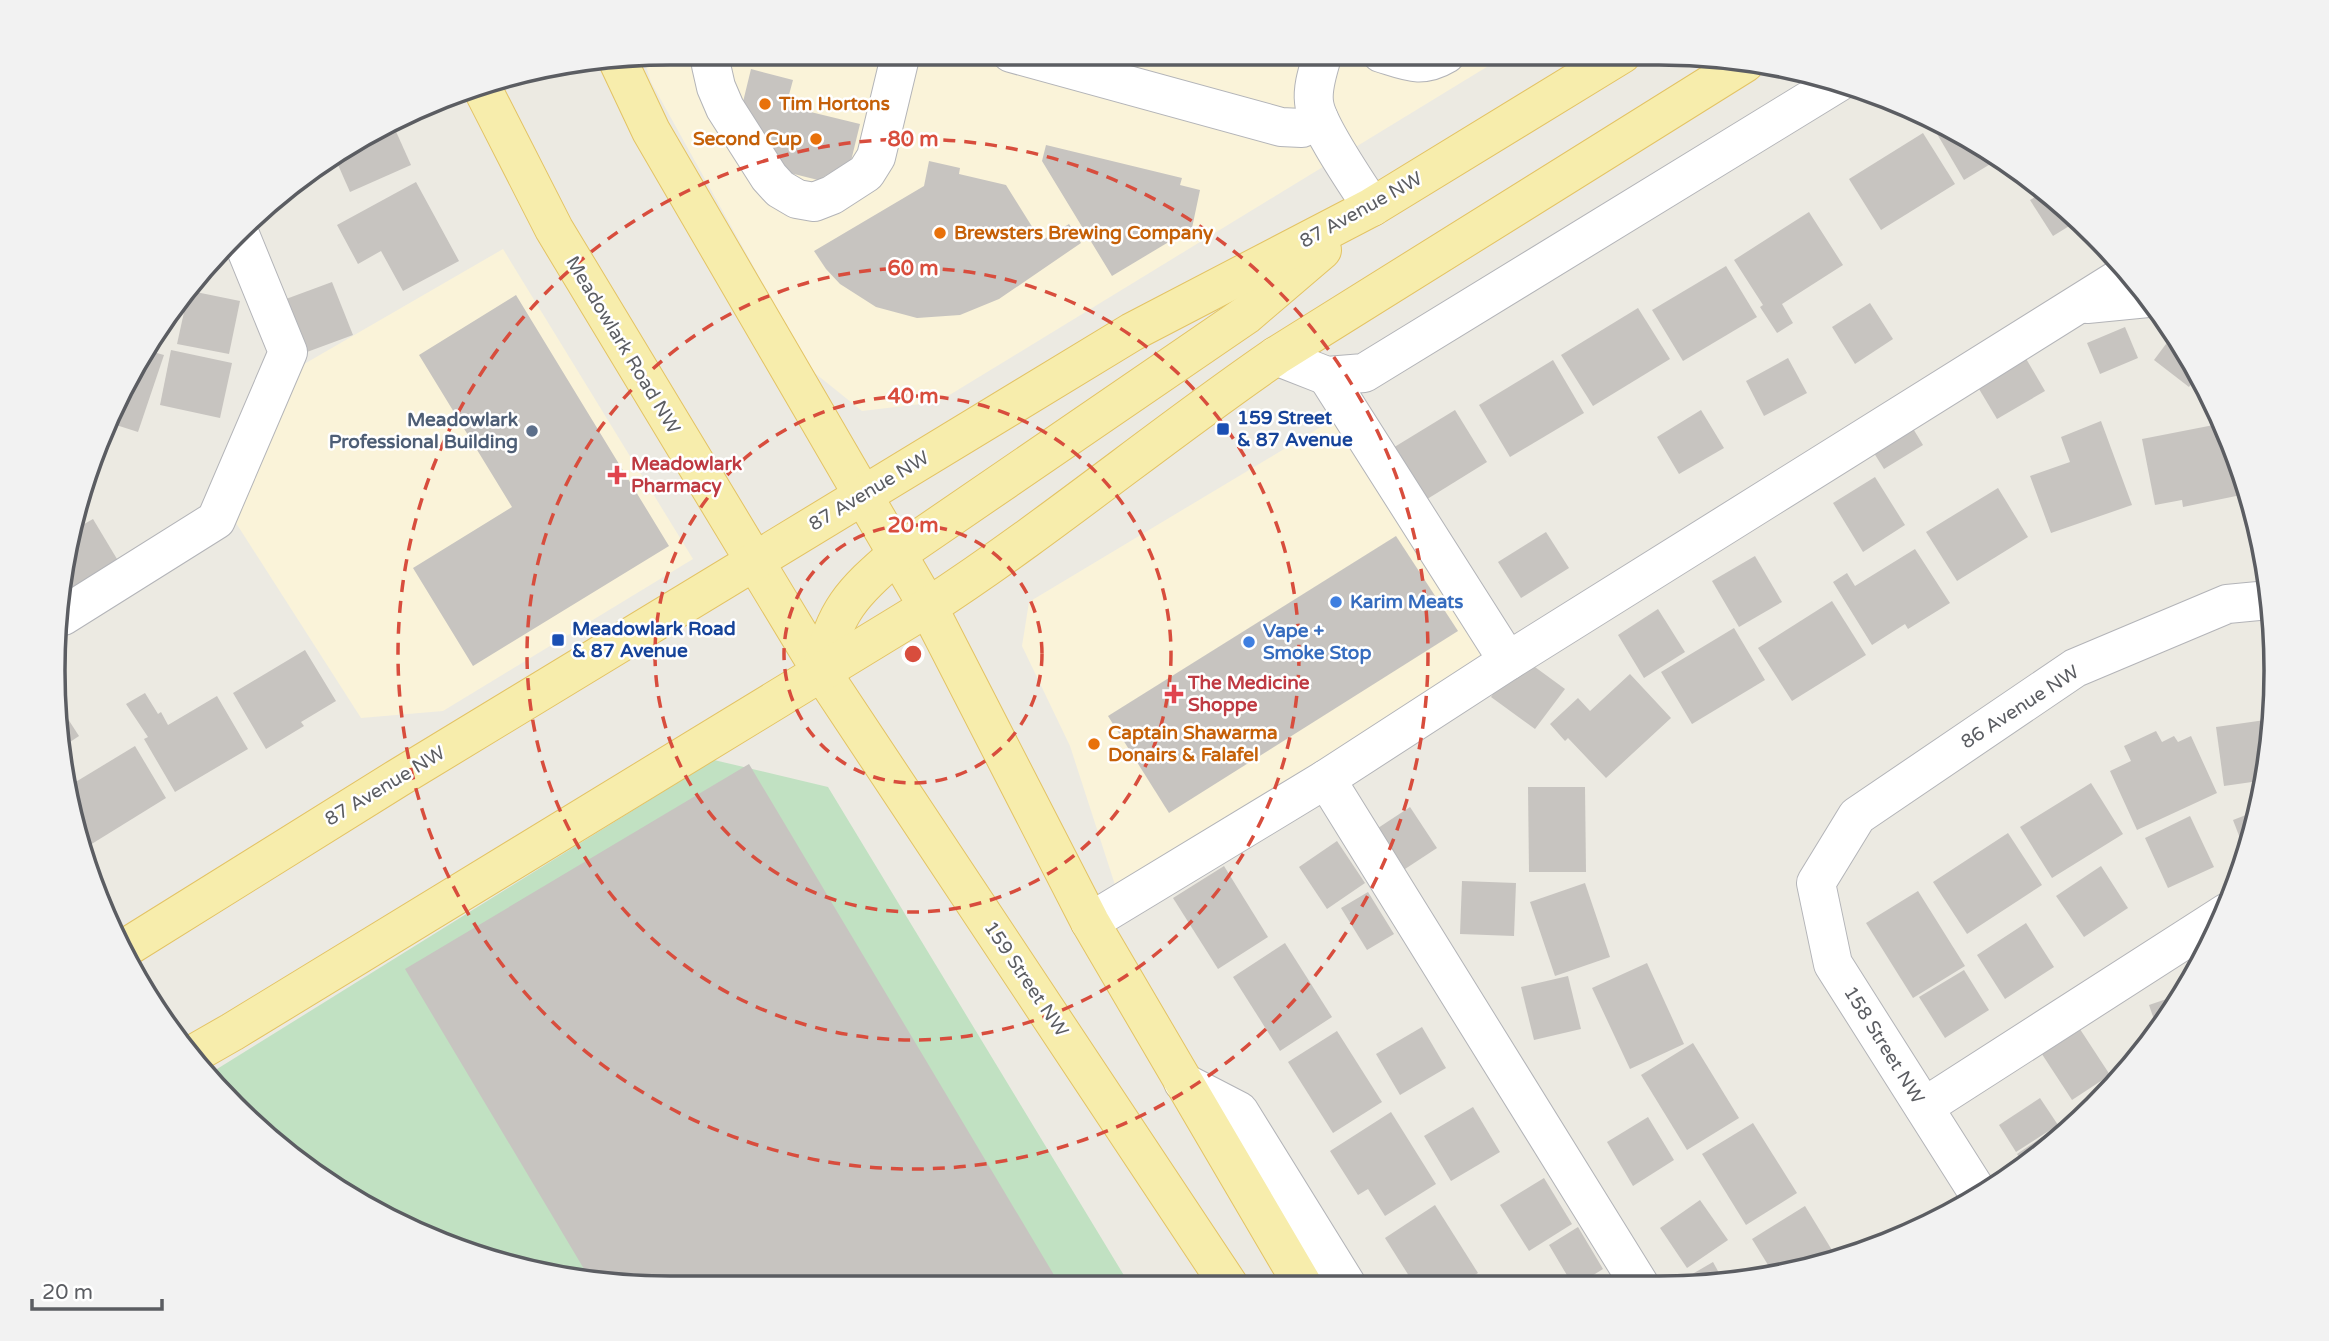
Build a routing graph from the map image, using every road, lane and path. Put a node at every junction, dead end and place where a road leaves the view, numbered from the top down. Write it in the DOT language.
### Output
graph roads {
  1 [pos="711,65"];
  2 [pos="898,65"];
  3 [pos="1055,65"];
  4 [pos="1321,65"];
  5 [pos="1604,65"];
  6 [pos="621,67"];
  7 [pos="1734,70"];
  8 [pos="1828,89"];
  9 [pos="485,94"];
  10 [pos="1319,119"];
  11 [pos="1372,207"];
  12 [pos="243,241"];
  13 [pos="2120,278"];
  14 [pos="2137,299"];
  15 [pos="2078,304"];
  16 [pos="1276,356"];
  17 [pos="1327,376"];
  18 [pos="863,495"];
  19 [pos="897,554"];
  20 [pos="754,561"];
  21 [pos="2260,601"];
  22 [pos="928,607"];
  23 [pos="68,613"];
  24 [pos="1508,662"];
  25 [pos="821,671"];
  26 [pos="1325,779"];
  27 [pos="1816,883"];
  28 [pos="1090,922"];
  29 [pos="2208,925"];
  30 [pos="131,945"];
  31 [pos="199,1051"];
  32 [pos="1183,1082"];
  33 [pos="1924,1107"];
  34 [pos="1974,1187"];
  35 [pos="1223,1276"];
  36 [pos="1298,1276"];
  37 [pos="1341,1276"];
  38 [pos="1634,1276"];
  1 -- 2 [label="street"];
  3 -- 10 [label="street"];
  4 -- 10 [label="street"];
  5 -- 11 [label="main road, 87 Avenue NW"];
  6 -- 18 [label="main road"];
  7 -- 16 [label="main road"];
  8 -- 17 [label="street"];
  9 -- 20 [label="main road, Meadowlark Road NW"];
  10 -- 11 [label="street"];
  11 -- 18 [label="main road, 87 Avenue NW"];
  11 -- 19 [label="main road"];
  12 -- 23 [label="street"];
  13 -- 15 [label="street"];
  14 -- 15 [label="street"];
  15 -- 24 [label="street"];
  16 -- 17 [label="street"];
  16 -- 22 [label="main road"];
  17 -- 24 [label="street"];
  18 -- 19 [label="main road"];
  18 -- 20 [label="main road, 87 Avenue NW"];
  19 -- 22 [label="main road"];
  19 -- 25 [label="main road"];
  20 -- 25 [label="main road, Meadowlark Road NW"];
  20 -- 30 [label="main road, 87 Avenue NW"];
  21 -- 27 [label="street, 86 Avenue NW"];
  22 -- 25 [label="main road"];
  22 -- 28 [label="main road"];
  24 -- 26 [label="street"];
  25 -- 31 [label="main road"];
  25 -- 35 [label="main road, 159 Street NW"];
  26 -- 28 [label="street"];
  26 -- 38 [label="street"];
  27 -- 33 [label="street, 158 Street NW"];
  28 -- 32 [label="main road"];
  29 -- 33 [label="street"];
  32 -- 36 [label="main road"];
  32 -- 37 [label="street"];
  33 -- 34 [label="street, 158 Street NW"];
}
